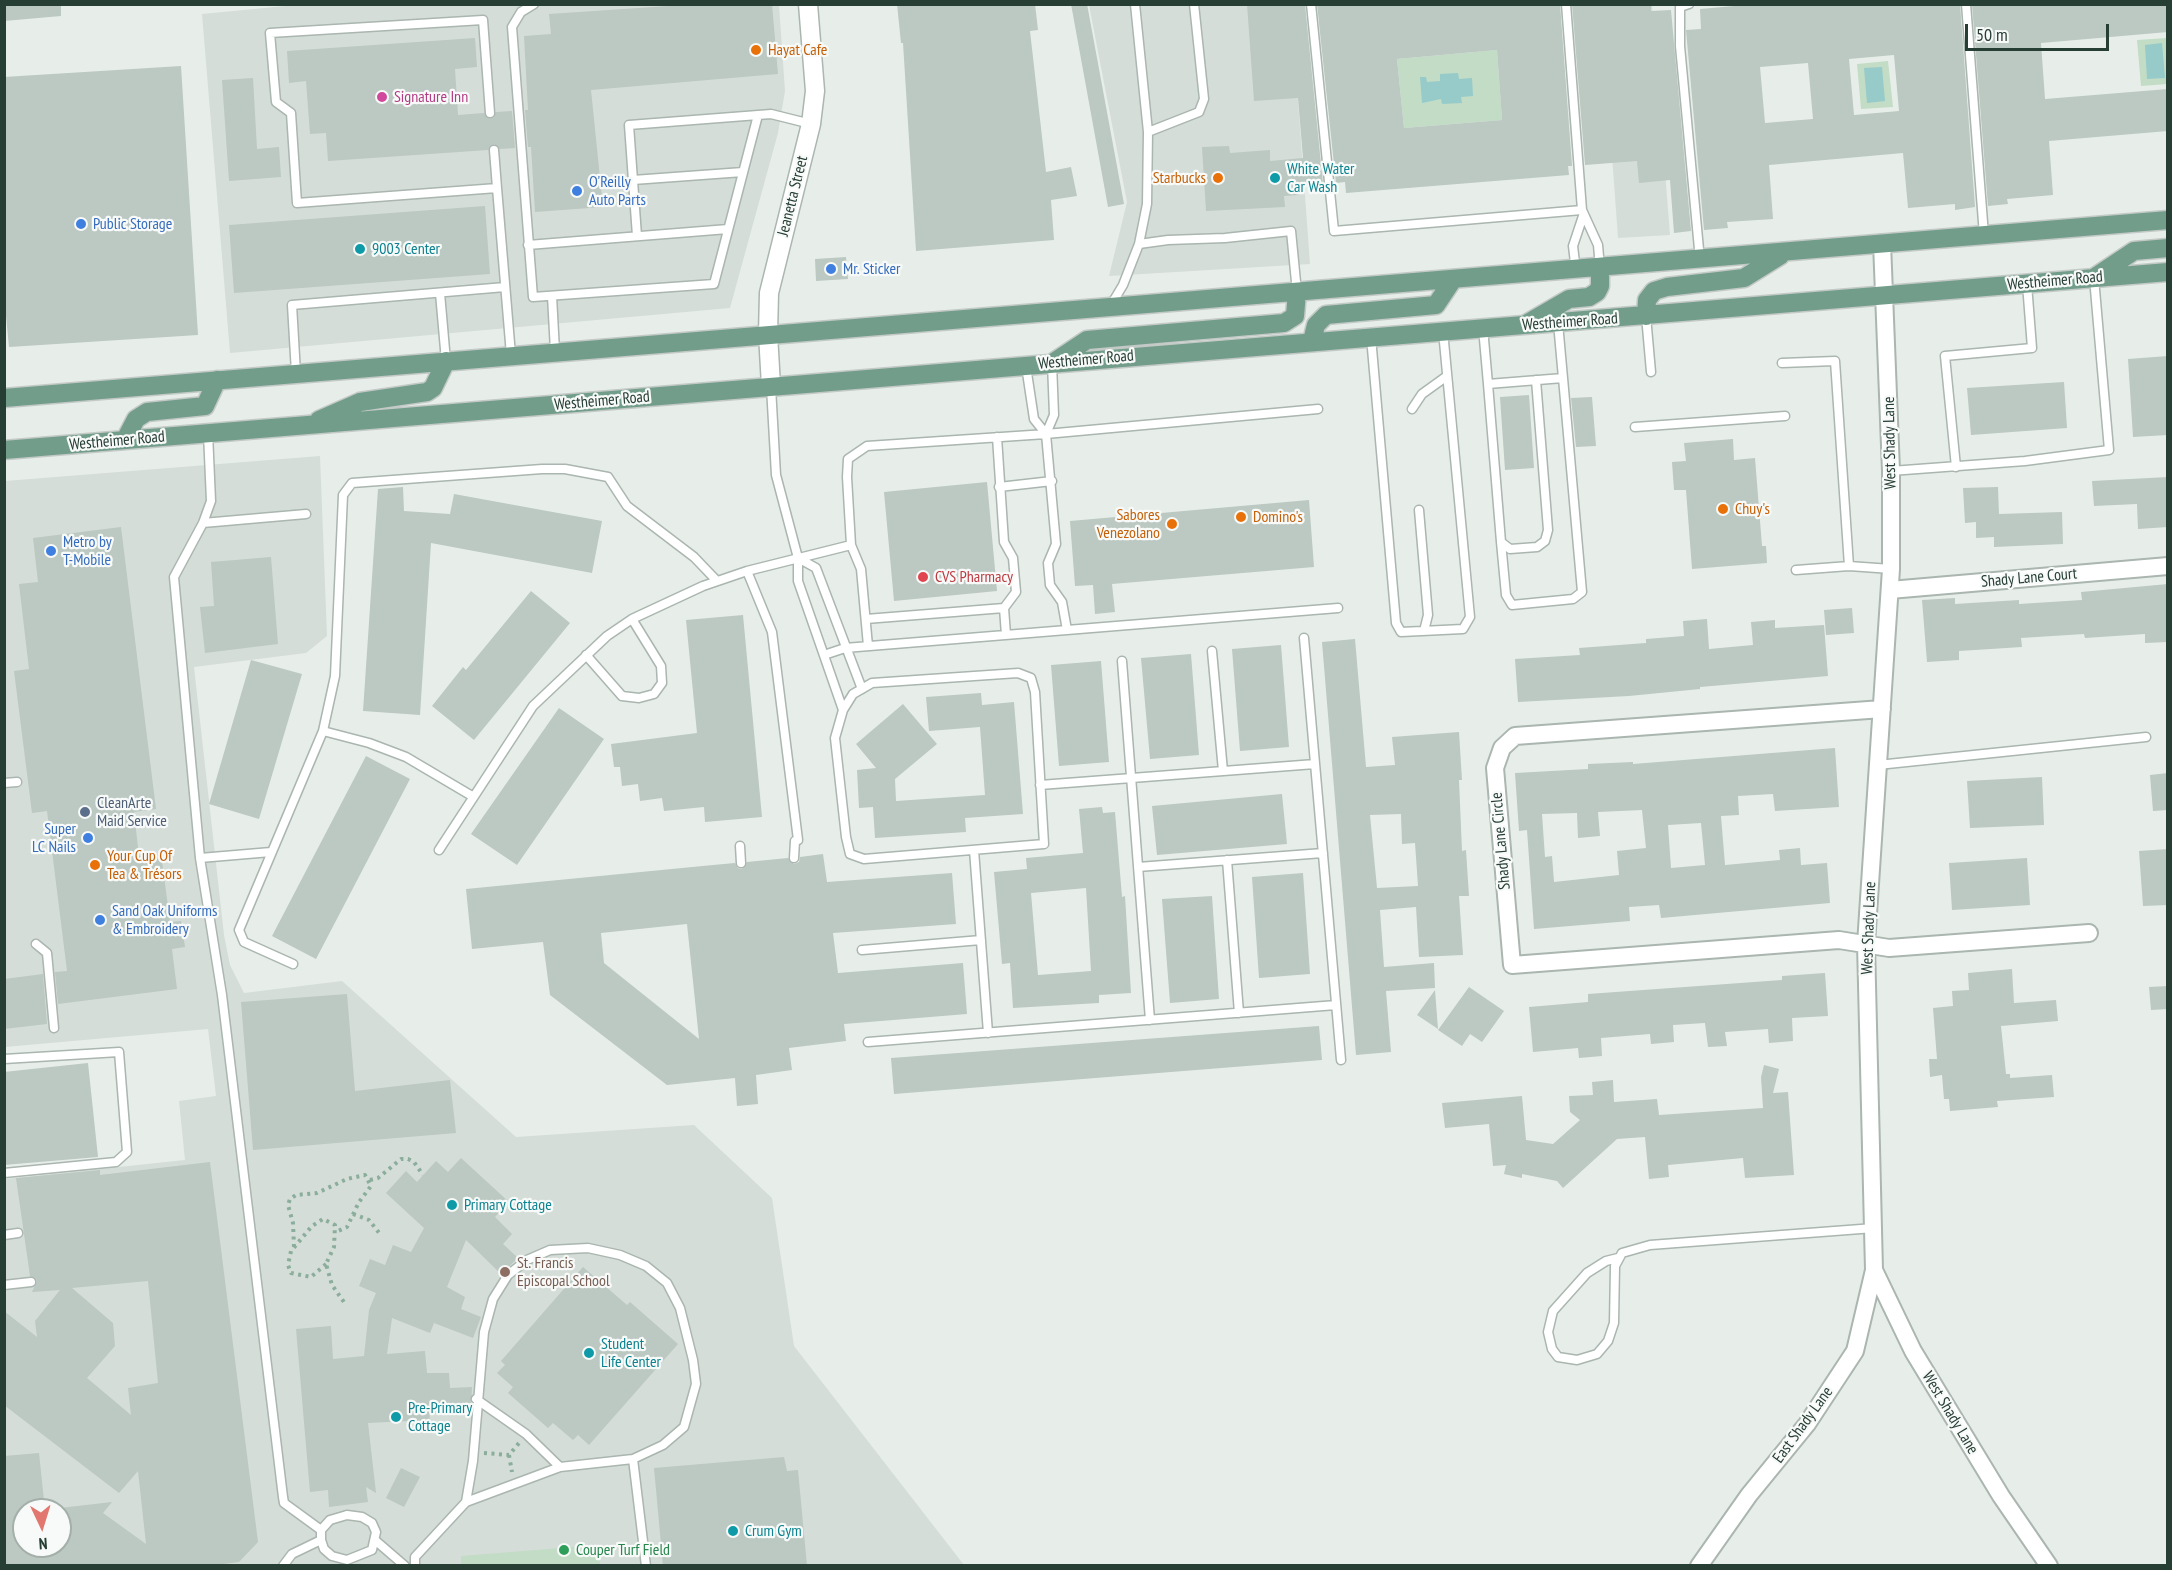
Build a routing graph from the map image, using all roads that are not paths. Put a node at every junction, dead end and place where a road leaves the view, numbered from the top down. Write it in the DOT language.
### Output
graph roads {
  1 [pos="534,4"];
  2 [pos="808,4"];
  3 [pos="1135,4"];
  4 [pos="1194,4"];
  5 [pos="1311,4"];
  6 [pos="1566,4"];
  7 [pos="1689,4"];
  8 [pos="1966,4"];
  9 [pos="490,113"];
  10 [pos="758,115"];
  11 [pos="811,124"];
  12 [pos="1148,132"];
  13 [pos="494,150"];
  14 [pos="743,172"];
  15 [pos="633,180"];
  16 [pos="497,188"];
  17 [pos="1582,213"];
  18 [pos="2168,220"];
  19 [pos="728,229"];
  20 [pos="1984,235"];
  21 [pos="637,236"];
  22 [pos="1882,243"];
  23 [pos="1139,244"];
  24 [pos="528,245"];
  25 [pos="2168,248"];
  26 [pos="1785,253"];
  27 [pos="1700,260"];
  28 [pos="1600,269"];
  29 [pos="1576,271"];
  30 [pos="2168,272"];
  31 [pos="2093,278"];
  32 [pos="1452,280"];
  33 [pos="2027,283"];
  34 [pos="505,287"];
  35 [pos="1297,292"];
  36 [pos="440,293"];
  37 [pos="1885,295"];
  38 [pos="552,296"];
  39 [pos="1111,305"];
  40 [pos="1646,316"];
  41 [pos="1558,323"];
  42 [pos="1524,325"];
  43 [pos="1483,328"];
  44 [pos="1443,331"];
  45 [pos="768,334"];
  46 [pos="1371,337"];
  47 [pos="1312,341"];
  48 [pos="555,351"];
  49 [pos="511,355"];
  50 [pos="446,362"];
  51 [pos="1052,363"];
  52 [pos="1782,363"];
  53 [pos="1026,365"];
  54 [pos="1651,372"];
  55 [pos="296,373"];
  56 [pos="1447,376"];
  57 [pos="1563,378"];
  58 [pos="217,380"];
  59 [pos="1536,380"];
  60 [pos="1488,384"];
  61 [pos="771,386"];
  62 [pos="4,398"];
  63 [pos="1318,409"];
  64 [pos="1412,409"];
  65 [pos="1785,416"];
  66 [pos="310,425"];
  67 [pos="1635,427"];
  68 [pos="208,433"];
  69 [pos="1046,434"];
  70 [pos="997,437"];
  71 [pos="125,440"];
  72 [pos="4,450"];
  73 [pos="1956,467"];
  74 [pos="1891,471"];
  75 [pos="1052,481"];
  76 [pos="999,487"];
  77 [pos="1419,510"];
  78 [pos="306,514"];
  79 [pos="203,523"];
  80 [pos="1501,542"];
  81 [pos="851,545"];
  82 [pos="798,558"];
  83 [pos="1850,566"];
  84 [pos="2168,567"];
  85 [pos="1891,569"];
  86 [pos="1796,570"];
  87 [pos="747,571"];
  88 [pos="717,581"];
  89 [pos="1890,590"];
  90 [pos="1004,608"];
  91 [pos="1338,608"];
  92 [pos="632,619"];
  93 [pos="866,619"];
  94 [pos="1067,630"];
  95 [pos="1424,631"];
  96 [pos="1006,635"];
  97 [pos="1304,638"];
  98 [pos="868,646"];
  99 [pos="845,648"];
  100 [pos="1212,651"];
  101 [pos="586,655"];
  102 [pos="824,655"];
  103 [pos="1122,662"];
  104 [pos="862,689"];
  105 [pos="1882,709"];
  106 [pos="843,710"];
  107 [pos="323,731"];
  108 [pos="2146,737"];
  109 [pos="1315,764"];
  110 [pos="1878,765"];
  111 [pos="1222,771"];
  112 [pos="1131,778"];
  113 [pos="16,782"];
  114 [pos="4,783"];
  115 [pos="1040,785"];
  116 [pos="472,796"];
  117 [pos="740,846"];
  118 [pos="439,850"];
  119 [pos="974,850"];
  120 [pos="271,852"];
  121 [pos="1323,853"];
  122 [pos="200,858"];
  123 [pos="794,858"];
  124 [pos="1227,860"];
  125 [pos="741,862"];
  126 [pos="1138,867"];
  127 [pos="2089,933"];
  128 [pos="981,940"];
  129 [pos="36,944"];
  130 [pos="1866,944"];
  131 [pos="862,950"];
  132 [pos="293,964"];
  133 [pos="1336,1005"];
  134 [pos="1239,1013"];
  135 [pos="1149,1020"];
  136 [pos="54,1028"];
  137 [pos="988,1033"];
  138 [pos="868,1042"];
  139 [pos="4,1059"];
  140 [pos="1341,1060"];
  141 [pos="4,1173"];
  142 [pos="1874,1228"];
  143 [pos="18,1233"];
  144 [pos="4,1235"];
  145 [pos="1618,1258"];
  146 [pos="1874,1270"];
  147 [pos="31,1282"];
  148 [pos="4,1285"];
  149 [pos="476,1399"];
  150 [pos="633,1460"];
  151 [pos="560,1467"];
  152 [pos="466,1502"];
  153 [pos="321,1535"];
  154 [pos="376,1541"];
  155 [pos="283,1566"];
  156 [pos="405,1566"];
  157 [pos="415,1566"];
  158 [pos="646,1566"];
  159 [pos="1700,1566"];
  160 [pos="2049,1566"];
  1 -- 24 [label="lane"];
  2 -- 11 [label="street, Jeanetta Street"];
  3 -- 12 [label="lane"];
  4 -- 12 [label="lane"];
  5 -- 17 [label="lane"];
  6 -- 17 [label="lane"];
  7 -- 27 [label="lane"];
  8 -- 20 [label="lane"];
  9 -- 16 [label="lane"];
  10 -- 11 [label="lane"];
  10 -- 14 [label="lane"];
  10 -- 15 [label="lane"];
  11 -- 45 [label="street, Jeanetta Street"];
  12 -- 23 [label="lane"];
  13 -- 16 [label="lane"];
  14 -- 15 [label="lane"];
  14 -- 19 [label="lane"];
  15 -- 21 [label="lane"];
  16 -- 34 [label="lane"];
  17 -- 28 [label="lane"];
  17 -- 29 [label="lane"];
  18 -- 20 [label="main road"];
  19 -- 21 [label="lane"];
  19 -- 38 [label="lane"];
  20 -- 22 [label="main road"];
  21 -- 24 [label="lane"];
  22 -- 26 [label="main road"];
  22 -- 37 [label="street, West Shady Lane"];
  23 -- 35 [label="lane"];
  23 -- 39 [label="lane"];
  24 -- 38 [label="lane"];
  25 -- 31 [label="main road"];
  26 -- 27 [label="main road"];
  26 -- 40 [label="main road"];
  27 -- 28 [label="main road"];
  28 -- 29 [label="main road"];
  28 -- 42 [label="main road"];
  29 -- 32 [label="main road"];
  30 -- 31 [label="main road, Westheimer Road"];
  31 -- 33 [label="main road, Westheimer Road"];
  31 -- 73 [label="lane"];
  32 -- 35 [label="main road"];
  32 -- 47 [label="main road"];
  33 -- 37 [label="main road, Westheimer Road"];
  33 -- 73 [label="lane"];
  34 -- 36 [label="lane"];
  34 -- 49 [label="lane"];
  35 -- 39 [label="main road"];
  35 -- 51 [label="main road"];
  36 -- 50 [label="lane"];
  36 -- 55 [label="lane"];
  37 -- 40 [label="main road, Westheimer Road"];
  37 -- 74 [label="street, West Shady Lane"];
  38 -- 48 [label="lane"];
  39 -- 45 [label="main road"];
  40 -- 41 [label="main road, Westheimer Road"];
  40 -- 54 [label="lane"];
  41 -- 42 [label="main road, Westheimer Road"];
  41 -- 57 [label="lane"];
  42 -- 43 [label="main road, Westheimer Road"];
  43 -- 44 [label="main road, Westheimer Road"];
  43 -- 60 [label="lane"];
  44 -- 46 [label="main road, Westheimer Road"];
  44 -- 56 [label="lane"];
  45 -- 48 [label="main road"];
  45 -- 61 [label="street, Jeanetta Street"];
  46 -- 47 [label="main road, Westheimer Road"];
  46 -- 95 [label="lane"];
  47 -- 51 [label="main road, Westheimer Road"];
  48 -- 49 [label="main road"];
  49 -- 50 [label="main road"];
  50 -- 55 [label="main road"];
  50 -- 66 [label="main road"];
  51 -- 53 [label="main road, Westheimer Road"];
  51 -- 69 [label="lane"];
  52 -- 83 [label="lane"];
  53 -- 61 [label="main road, Westheimer Road"];
  53 -- 69 [label="lane"];
  55 -- 58 [label="main road"];
  56 -- 64 [label="lane"];
  56 -- 95 [label="lane"];
  57 -- 59 [label="lane"];
  57 -- 80 [label="lane"];
  58 -- 62 [label="main road"];
  58 -- 71 [label="main road"];
  59 -- 60 [label="lane"];
  59 -- 80 [label="lane"];
  60 -- 80 [label="lane"];
  61 -- 66 [label="main road, Westheimer Road"];
  61 -- 82 [label="lane"];
  63 -- 69 [label="lane"];
  65 -- 67 [label="lane"];
  66 -- 68 [label="main road, Westheimer Road"];
  68 -- 71 [label="main road, Westheimer Road"];
  68 -- 79 [label="lane"];
  69 -- 70 [label="lane"];
  69 -- 75 [label="lane"];
  70 -- 76 [label="lane"];
  70 -- 81 [label="lane"];
  71 -- 72 [label="main road, Westheimer Road"];
  73 -- 74 [label="lane"];
  74 -- 85 [label="street, West Shady Lane"];
  75 -- 76 [label="lane"];
  75 -- 94 [label="lane"];
  76 -- 90 [label="lane"];
  77 -- 95 [label="lane"];
  78 -- 79 [label="lane"];
  79 -- 122 [label="lane"];
  81 -- 82 [label="lane"];
  81 -- 93 [label="lane"];
  82 -- 87 [label="lane"];
  82 -- 99 [label="lane"];
  82 -- 102 [label="lane"];
  83 -- 85 [label="lane"];
  83 -- 86 [label="lane"];
  84 -- 89 [label="street, Shady Lane Court"];
  85 -- 89 [label="street, West Shady Lane"];
  87 -- 88 [label="lane"];
  87 -- 123 [label="lane"];
  88 -- 92 [label="lane"];
  88 -- 107 [label="lane"];
  89 -- 105 [label="street, West Shady Lane"];
  90 -- 93 [label="lane"];
  90 -- 96 [label="lane"];
  91 -- 94 [label="lane"];
  92 -- 101 [label="lane"];
  92 -- 101 [label="lane"];
  93 -- 98 [label="lane"];
  94 -- 96 [label="lane"];
  96 -- 98 [label="lane"];
  97 -- 109 [label="lane"];
  98 -- 99 [label="lane"];
  99 -- 102 [label="lane"];
  99 -- 104 [label="lane"];
  100 -- 111 [label="lane"];
  101 -- 116 [label="lane"];
  102 -- 106 [label="lane"];
  103 -- 112 [label="lane"];
  104 -- 106 [label="lane"];
  104 -- 115 [label="lane"];
  105 -- 110 [label="street, West Shady Lane"];
  105 -- 130 [label="street, Shady Lane Circle"];
  106 -- 119 [label="lane"];
  107 -- 116 [label="lane"];
  107 -- 120 [label="lane"];
  108 -- 110 [label="lane"];
  109 -- 111 [label="lane"];
  109 -- 121 [label="lane"];
  110 -- 130 [label="street, West Shady Lane"];
  111 -- 112 [label="lane"];
  112 -- 115 [label="lane"];
  112 -- 126 [label="lane"];
  113 -- 114 [label="lane"];
  115 -- 119 [label="lane"];
  116 -- 118 [label="lane"];
  117 -- 125 [label="lane"];
  119 -- 128 [label="lane"];
  120 -- 122 [label="lane"];
  120 -- 132 [label="lane"];
  121 -- 124 [label="lane"];
  121 -- 133 [label="lane"];
  122 -- 153 [label="lane"];
  124 -- 126 [label="lane"];
  124 -- 134 [label="lane"];
  126 -- 135 [label="lane"];
  127 -- 130 [label="street"];
  128 -- 131 [label="lane"];
  128 -- 137 [label="lane"];
  129 -- 136 [label="lane"];
  130 -- 142 [label="street, West Shady Lane"];
  133 -- 134 [label="lane"];
  133 -- 140 [label="lane"];
  134 -- 135 [label="lane"];
  135 -- 137 [label="lane"];
  137 -- 138 [label="lane"];
  139 -- 141 [label="lane"];
  142 -- 145 [label="lane"];
  142 -- 146 [label="street, West Shady Lane"];
  143 -- 144 [label="lane"];
  145 -- 145 [label="lane"];
  146 -- 159 [label="street, East Shady Lane"];
  146 -- 160 [label="street, West Shady Lane"];
  147 -- 148 [label="lane"];
  149 -- 150 [label="lane"];
  149 -- 151 [label="lane"];
  149 -- 152 [label="lane"];
  150 -- 151 [label="lane"];
  150 -- 158 [label="lane"];
  151 -- 152 [label="lane"];
  152 -- 157 [label="lane"];
  153 -- 154 [label="lane"];
  153 -- 154 [label="lane"];
  153 -- 155 [label="lane"];
  154 -- 156 [label="lane"];
}
